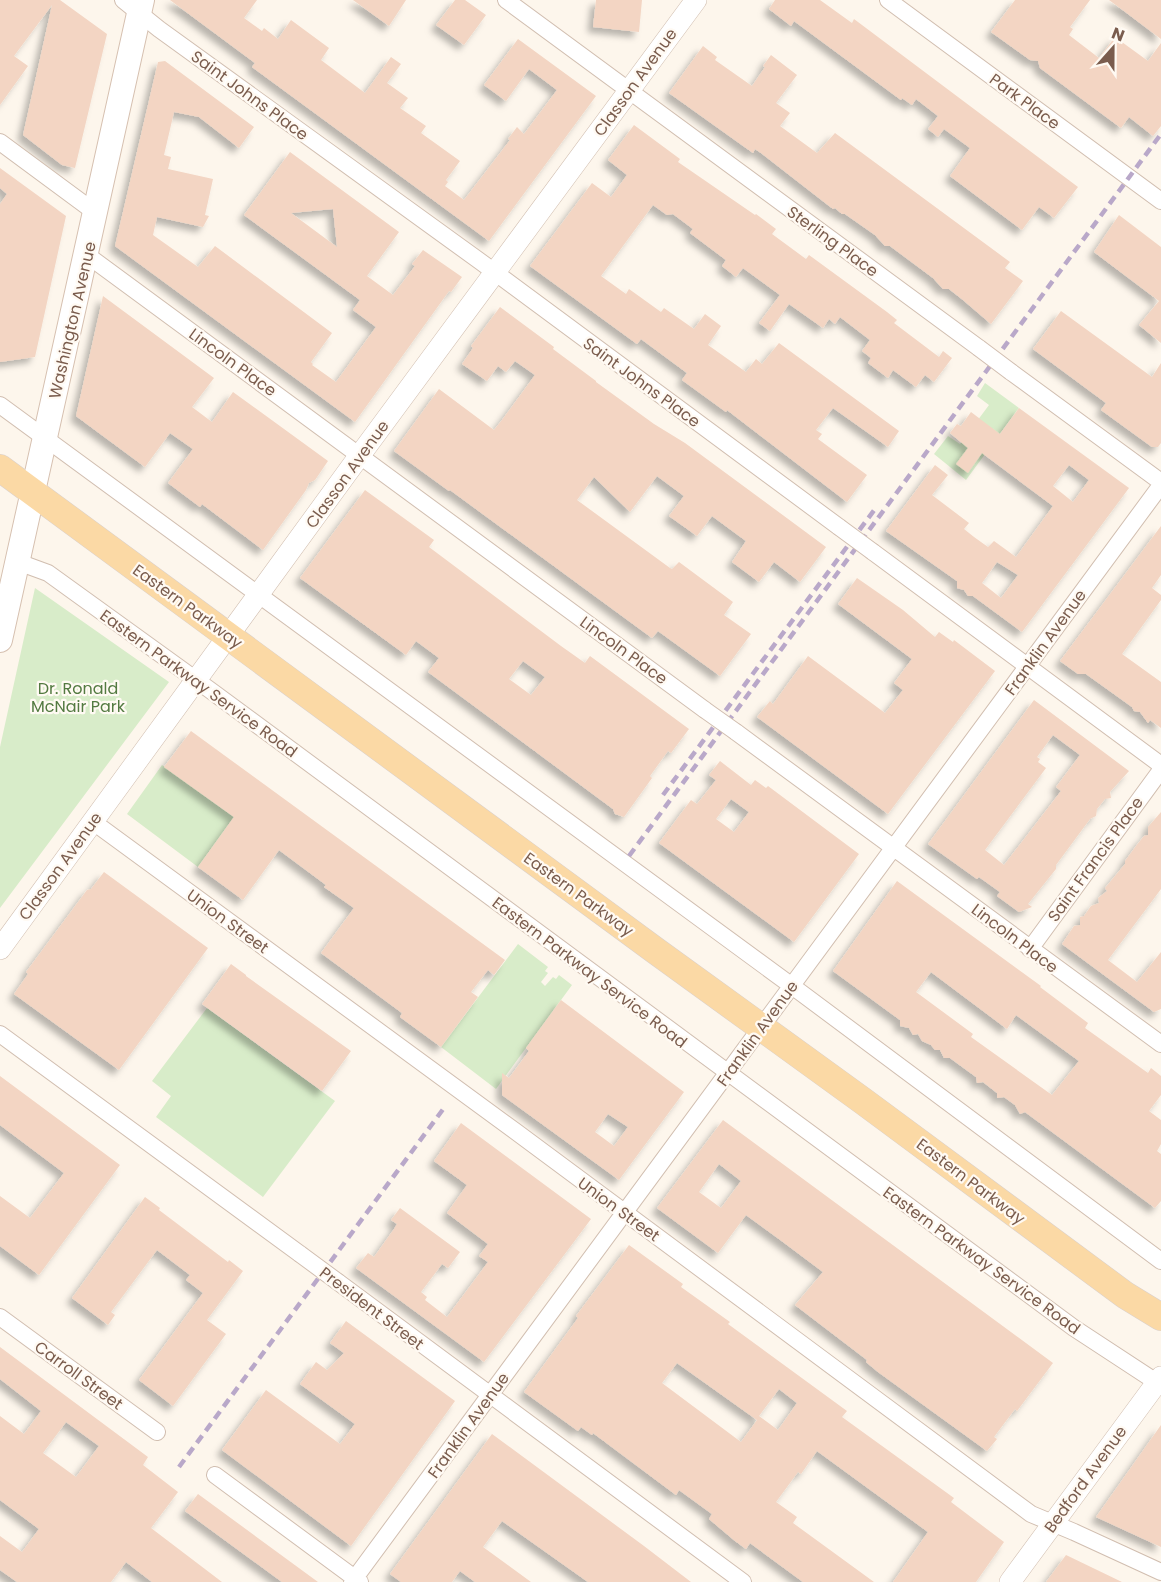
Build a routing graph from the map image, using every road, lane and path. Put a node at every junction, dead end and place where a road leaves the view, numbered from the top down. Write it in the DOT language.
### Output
graph roads {
  1 [pos="506,0"];
  2 [pos="696,0"];
  3 [pos="888,0"];
  4 [pos="135,4"];
  5 [pos="629,91"];
  6 [pos="0,142"];
  7 [pos="1161,201"];
  8 [pos="96,213"];
  9 [pos="87,255"];
  10 [pos="495,273"];
  11 [pos="0,405"];
  12 [pos="46,438"];
  13 [pos="360,455"];
  14 [pos="0,468"];
  15 [pos="1161,483"];
  16 [pos="34,492"];
  17 [pos="18,562"];
  18 [pos="260,595"];
  19 [pos="229,636"];
  20 [pos="0,640"];
  21 [pos="1028,666"];
  22 [pos="196,680"];
  23 [pos="1161,765"];
  24 [pos="1161,770"];
  25 [pos="92,821"];
  26 [pos="893,846"];
  27 [pos="0,949"];
  28 [pos="1030,949"];
  29 [pos="792,986"];
  30 [pos="761,1027"];
  31 [pos="0,1034"];
  32 [pos="1161,1044"];
  33 [pos="727,1073"];
  34 [pos="624,1213"];
  35 [pos="1161,1261"];
  36 [pos="0,1317"];
  37 [pos="1161,1317"];
  38 [pos="1159,1381"];
  39 [pos="490,1396"];
  40 [pos="157,1432"];
  41 [pos="215,1475"];
  42 [pos="1053,1523"];
  43 [pos="1161,1572"];
  44 [pos="356,1581"];
  45 [pos="743,1582"];
  46 [pos="1010,1582"];
  1 -- 5 [label="street, Sterling Place"];
  2 -- 5 [label="street, Classon Avenue"];
  3 -- 7 [label="street, Park Place"];
  4 -- 8 [label="main road, Washington Avenue"];
  4 -- 10 [label="street, Saint Johns Place"];
  5 -- 10 [label="street, Classon Avenue"];
  5 -- 15 [label="street, Sterling Place, bridge"];
  6 -- 8 [label="street"];
  8 -- 9 [label="main road, Washington Avenue"];
  9 -- 12 [label="main road, Washington Avenue"];
  9 -- 13 [label="street, Lincoln Place"];
  10 -- 13 [label="street, Classon Avenue"];
  10 -- 21 [label="street, Saint Johns Place, bridge"];
  11 -- 12 [label="street"];
  12 -- 16 [label="main road, Washington Avenue"];
  12 -- 18 [label="street"];
  13 -- 18 [label="street, Classon Avenue"];
  13 -- 26 [label="street, Lincoln Place, bridge"];
  14 -- 16 [label="main road, Eastern Parkway"];
  15 -- 21 [label="street, Franklin Avenue"];
  16 -- 17 [label="main road, Washington Avenue"];
  16 -- 19 [label="main road, Eastern Parkway"];
  17 -- 20 [label="main road, Washington Avenue"];
  17 -- 22 [label="street, Eastern Parkway Service Road"];
  18 -- 19 [label="street, Classon Avenue"];
  18 -- 29 [label="street"];
  19 -- 22 [label="street, Classon Avenue"];
  19 -- 30 [label="main road, Eastern Parkway"];
  21 -- 23 [label="street, Saint Johns Place"];
  21 -- 26 [label="street, Franklin Avenue"];
  22 -- 25 [label="street, Classon Avenue"];
  22 -- 33 [label="street, Eastern Parkway Service Road"];
  24 -- 28 [label="street, Saint Francis Place"];
  25 -- 27 [label="street, Classon Avenue"];
  25 -- 34 [label="street, Union Street"];
  26 -- 28 [label="street, Lincoln Place"];
  26 -- 29 [label="street, Franklin Avenue"];
  28 -- 32 [label="street, Lincoln Place"];
  29 -- 30 [label="street, Franklin Avenue"];
  29 -- 35 [label="street"];
  30 -- 33 [label="street, Franklin Avenue"];
  30 -- 37 [label="main road, Eastern Parkway"];
  31 -- 39 [label="street, President Street, bridge"];
  33 -- 34 [label="street, Franklin Avenue"];
  33 -- 38 [label="street, Eastern Parkway Service Road"];
  34 -- 39 [label="street, Franklin Avenue"];
  34 -- 42 [label="street, Union Street"];
  36 -- 40 [label="street, Carroll Street"];
  38 -- 42 [label="street, Bedford Avenue"];
  39 -- 44 [label="street, Franklin Avenue"];
  39 -- 45 [label="street, President Street"];
  41 -- 44 [label="street"];
  42 -- 43 [label="street, Union Street"];
  42 -- 46 [label="street, Bedford Avenue"];
}
